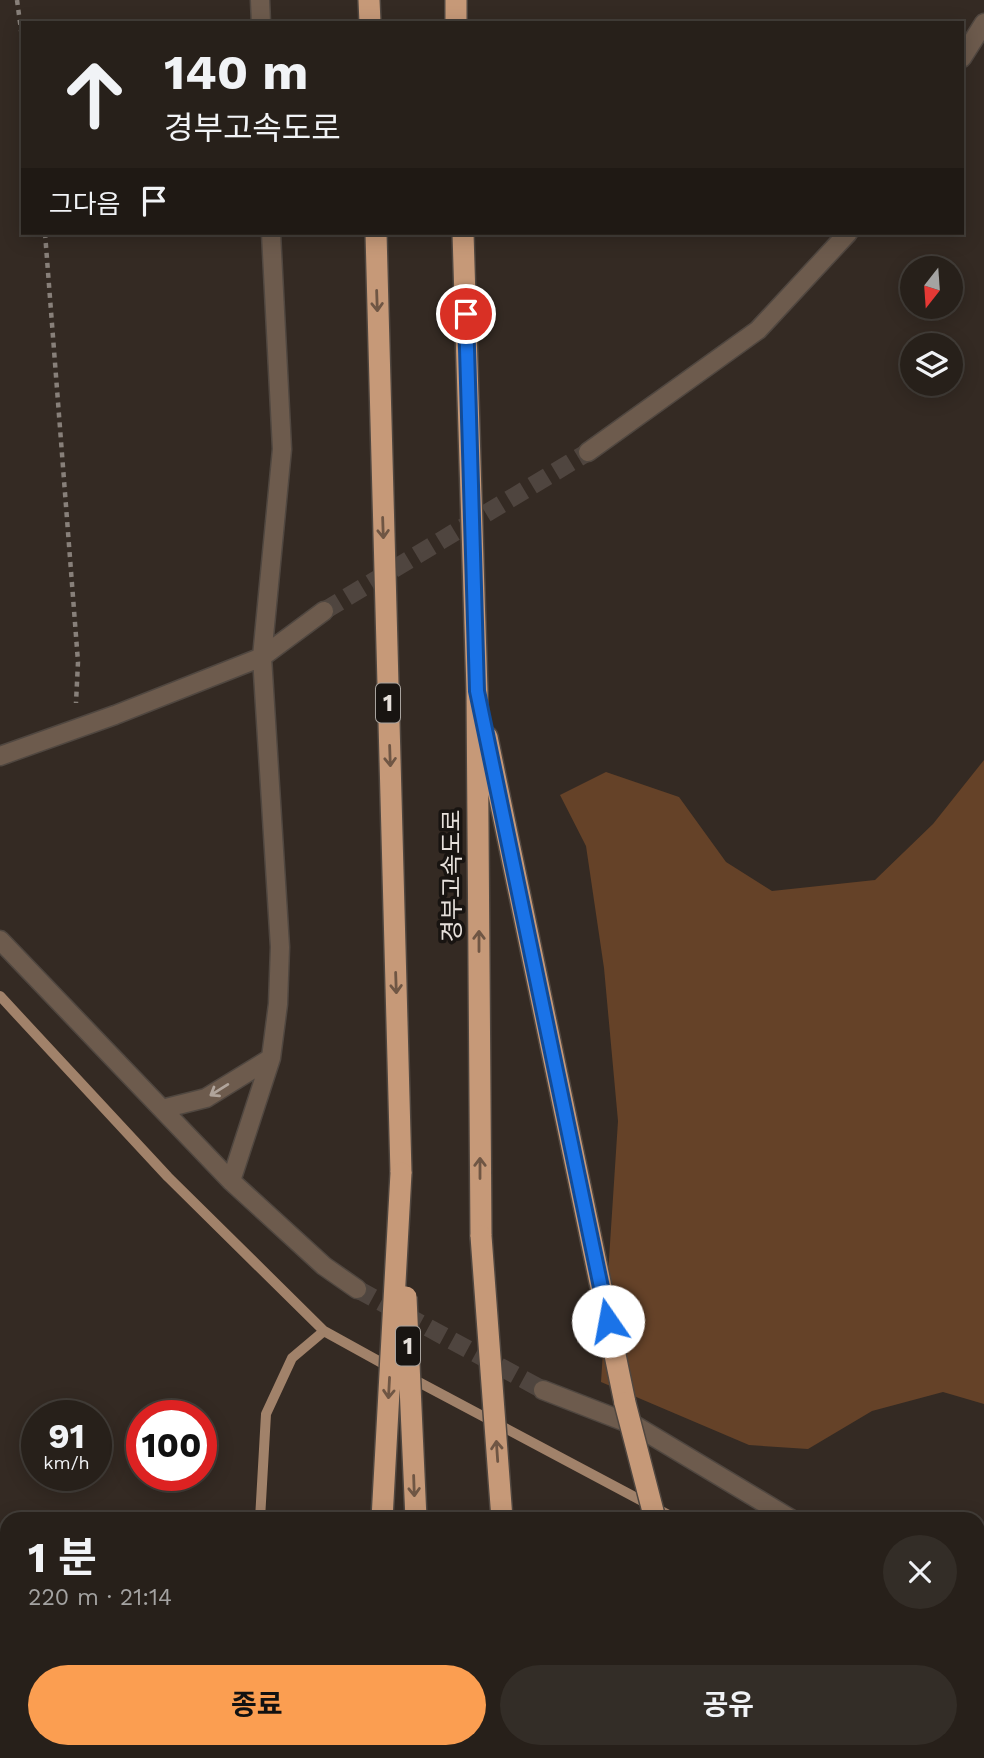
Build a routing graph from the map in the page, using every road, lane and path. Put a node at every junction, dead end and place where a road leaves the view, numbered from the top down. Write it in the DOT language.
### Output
graph roads {
  1 [pos="18,0"];
  2 [pos="260,0"];
  3 [pos="369,0"];
  4 [pos="456,0"];
  5 [pos="261,21"];
  6 [pos="370,21"];
  7 [pos="456,21"];
  8 [pos="984,23"];
  9 [pos="21,27"];
  10 [pos="964,55"];
  11 [pos="45,235"];
  12 [pos="271,235"];
  13 [pos="376,235"];
  14 [pos="463,235"];
  15 [pos="846,235"];
  16 [pos="588,452"];
  17 [pos="324,611"];
  18 [pos="262,657"];
  19 [pos="477,691"];
  20 [pos="74,729"];
  21 [pos="0,756"];
  22 [pos="0,940"];
  23 [pos="271,1058"];
  24 [pos="162,1109"];
  25 [pos="401,1173"];
  26 [pos="231,1181"];
  27 [pos="357,1289"];
  28 [pos="543,1390"];
  29 [pos="625,1403"];
  30 [pos="382,1512"];
  31 [pos="416,1512"];
  32 [pos="501,1512"];
  33 [pos="645,1512"];
  34 [pos="653,1512"];
  35 [pos="779,1512"];
  1 -- 9 [label="path"];
  2 -- 5 [label="street"];
  3 -- 6 [label="highway"];
  4 -- 7 [label="highway"];
  8 -- 10 [label="street"];
  11 -- 20 [label="path"];
  12 -- 18 [label="street"];
  13 -- 25 [label="highway, 1, one-way"];
  14 -- 19 [label="highway, 경부고속도로"];
  15 -- 16 [label="street"];
  17 -- 18 [label="street"];
  18 -- 20 [label="street"];
  18 -- 23 [label="street"];
  19 -- 29 [label="highway"];
  32 -- 19 [label="highway, 경부고속도로, one-way, bridge"];
  20 -- 21 [label="street"];
  22 -- 24 [label="street"];
  23 -- 24 [label="street, one-way"];
  23 -- 26 [label="street"];
  24 -- 26 [label="street"];
  25 -- 30 [label="highway, one-way, bridge"];
  25 -- 31 [label="highway, 1, one-way, bridge"];
  26 -- 27 [label="street"];
  28 -- 35 [label="street"];
  29 -- 33 [label="highway, bridge"];
  29 -- 34 [label="highway, bridge"];
}
